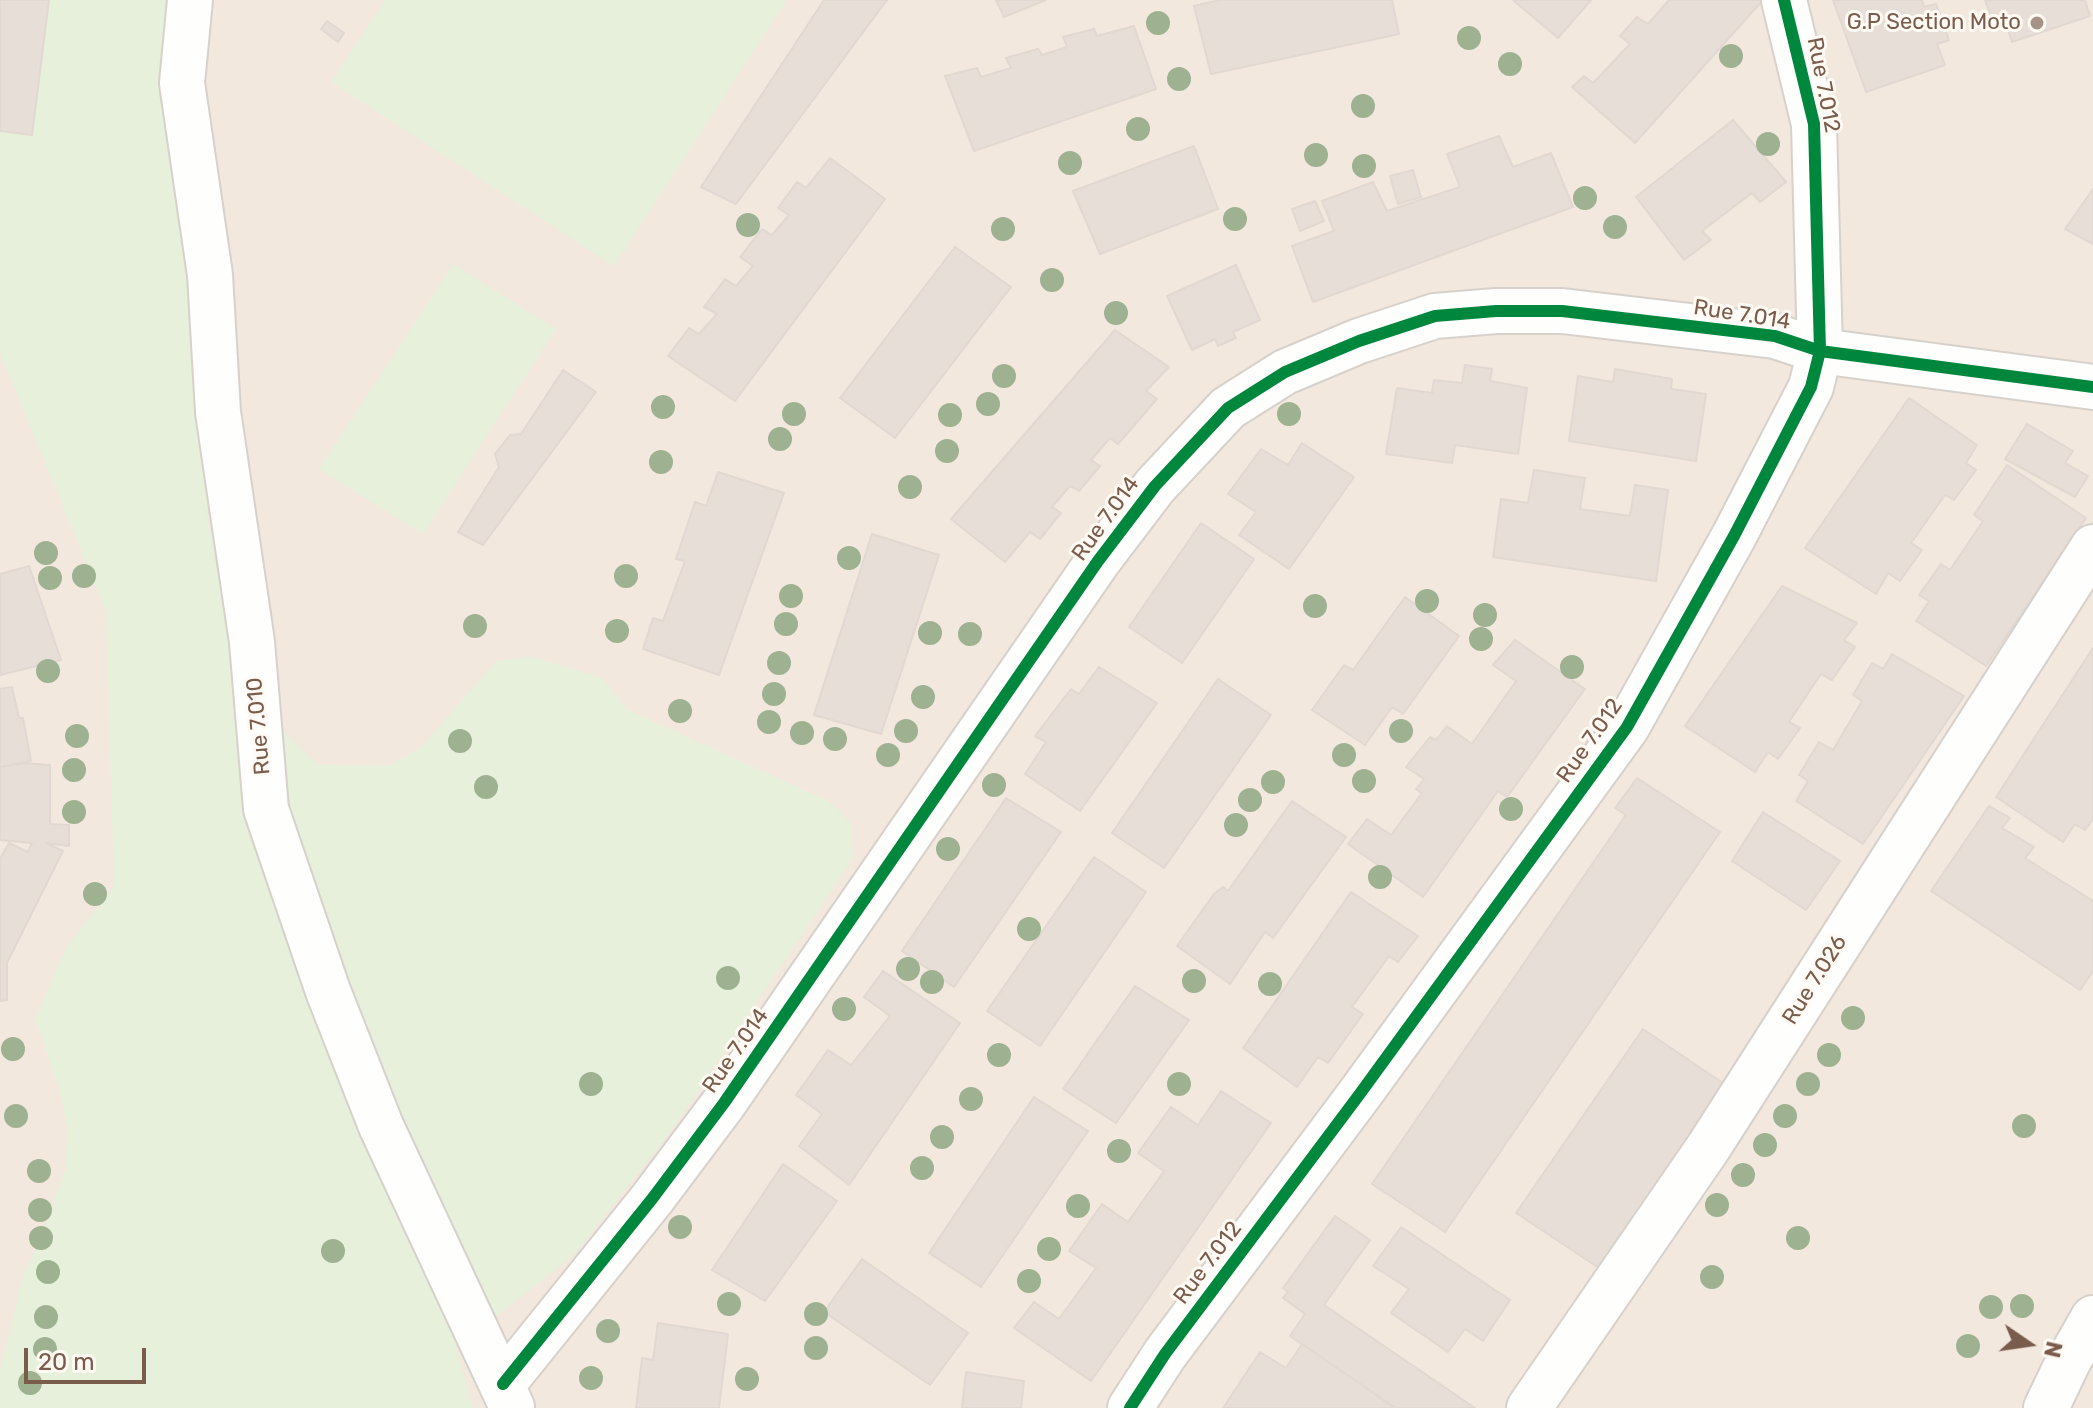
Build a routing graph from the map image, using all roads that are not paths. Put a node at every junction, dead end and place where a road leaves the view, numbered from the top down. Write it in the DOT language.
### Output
graph roads {
  1 [pos="190,0"];
  2 [pos="1784,0"];
  3 [pos="1820,351"];
  4 [pos="2093,387"];
  5 [pos="2093,547"];
  6 [pos="2093,1318"];
  7 [pos="508,1396"];
  8 [pos="1130,1408"];
  9 [pos="1529,1408"];
  10 [pos="2046,1408"];
  1 -- 7 [label="street, Rue 7.010"];
  2 -- 3 [label="street, Rue 7.012"];
  3 -- 4 [label="street, Rue 7.014"];
  3 -- 7 [label="street, Rue 7.014"];
  3 -- 8 [label="street, Rue 7.012"];
  5 -- 9 [label="street, Rue 7.026"];
  6 -- 10 [label="street"];
}
